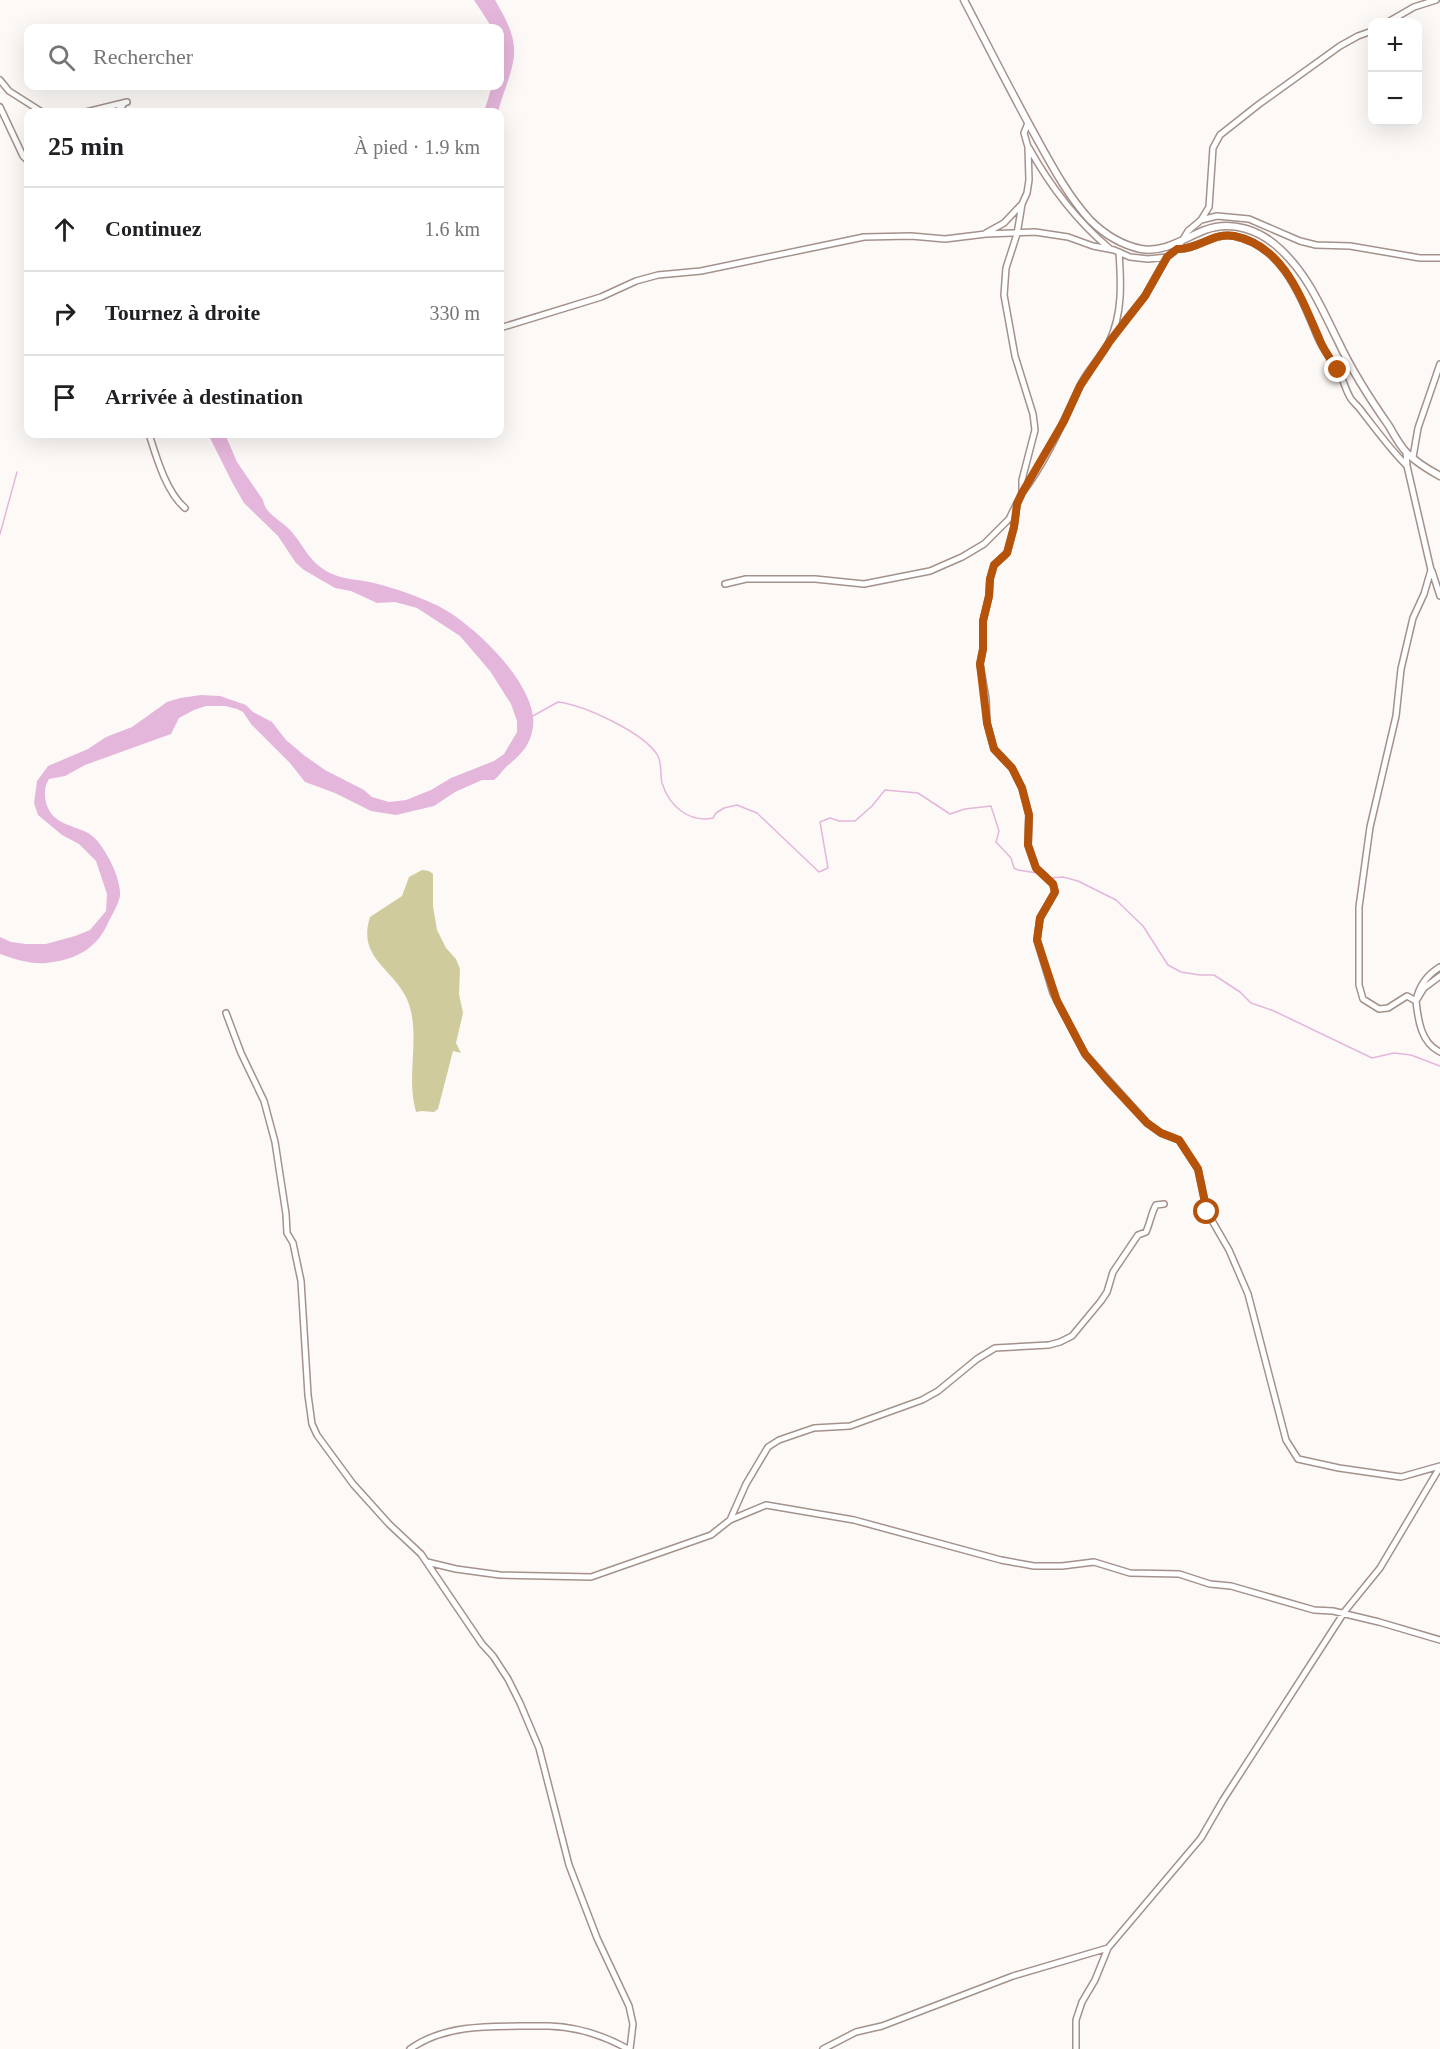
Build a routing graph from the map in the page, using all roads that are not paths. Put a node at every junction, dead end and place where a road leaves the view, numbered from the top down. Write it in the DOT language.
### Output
graph roads {
  1 [pos="964,0"];
  2 [pos="1419,0"];
  3 [pos="1436,0"];
  4 [pos="1414,7"];
  5 [pos="1395,18"];
  6 [pos="1368,33"];
  7 [pos="0,80"];
  8 [pos="0,107"];
  9 [pos="36,108"];
  10 [pos="102,108"];
  11 [pos="120,108"];
  12 [pos="1028,123"];
  13 [pos="1028,147"];
  14 [pos="24,157"];
  15 [pos="1022,204"];
  16 [pos="1201,219"];
  17 [pos="1017,234"];
  18 [pos="983,235"];
  19 [pos="1183,241"];
  20 [pos="1110,249"];
  21 [pos="1177,249"];
  22 [pos="1119,252"];
  23 [pos="1167,257"];
  24 [pos="1440,258"];
  25 [pos="504,327"];
  26 [pos="1110,341"];
  27 [pos="1440,364"];
  28 [pos="150,438"];
  29 [pos="1406,452"];
  30 [pos="1413,457"];
  31 [pos="1407,466"];
  32 [pos="1440,476"];
  33 [pos="1022,493"];
  34 [pos="1017,504"];
  35 [pos="185,508"];
  36 [pos="1431,570"];
  37 [pos="725,584"];
  38 [pos="1440,596"];
  39 [pos="1440,967"];
  40 [pos="1440,976"];
  41 [pos="1416,1001"];
  42 [pos="226,1013"];
  43 [pos="1440,1052"];
  44 [pos="1164,1204"];
  45 [pos="1440,1467"];
  46 [pos="730,1520"];
  47 [pos="427,1562"];
  48 [pos="1343,1613"];
  49 [pos="1440,1640"];
  50 [pos="1108,1947"];
  51 [pos="410,2049"];
  52 [pos="629,2049"];
  53 [pos="823,2049"];
  54 [pos="1076,2049"];
  1 -- 12 [label="main road"];
  2 -- 4 [label="street"];
  3 -- 4 [label="street"];
  4 -- 5 [label="street"];
  6 -- 16 [label="street"];
  7 -- 9 [label="street"];
  8 -- 14 [label="street"];
  10 -- 11 [label="street"];
  12 -- 13 [label="street"];
  12 -- 19 [label="main road"];
  13 -- 15 [label="street"];
  13 -- 20 [label="street"];
  15 -- 17 [label="street"];
  15 -- 18 [label="street"];
  16 -- 19 [label="street"];
  16 -- 24 [label="street"];
  17 -- 18 [label="street"];
  17 -- 20 [label="street"];
  17 -- 33 [label="street"];
  18 -- 25 [label="street"];
  19 -- 21 [label="street"];
  19 -- 29 [label="main road"];
  20 -- 22 [label="street"];
  21 -- 23 [label="street"];
  21 -- 31 [label="street"];
  22 -- 23 [label="street"];
  22 -- 26 [label="street"];
  23 -- 26 [label="street"];
  26 -- 33 [label="street"];
  27 -- 30 [label="street"];
  28 -- 35 [label="street"];
  29 -- 30 [label="main road"];
  29 -- 31 [label="street"];
  30 -- 32 [label="main road"];
  31 -- 36 [label="street"];
  33 -- 34 [label="street"];
  34 -- 37 [label="street"];
  34 -- 45 [label="street"];
  36 -- 38 [label="street"];
  36 -- 41 [label="street"];
  39 -- 41 [label="street"];
  40 -- 41 [label="street"];
  41 -- 43 [label="street"];
  42 -- 47 [label="street"];
  44 -- 46 [label="street"];
  45 -- 48 [label="street"];
  46 -- 47 [label="street"];
  46 -- 48 [label="street"];
  47 -- 52 [label="street"];
  48 -- 49 [label="street"];
  48 -- 50 [label="street"];
  50 -- 53 [label="street"];
  50 -- 54 [label="street"];
  51 -- 52 [label="street"];
}
